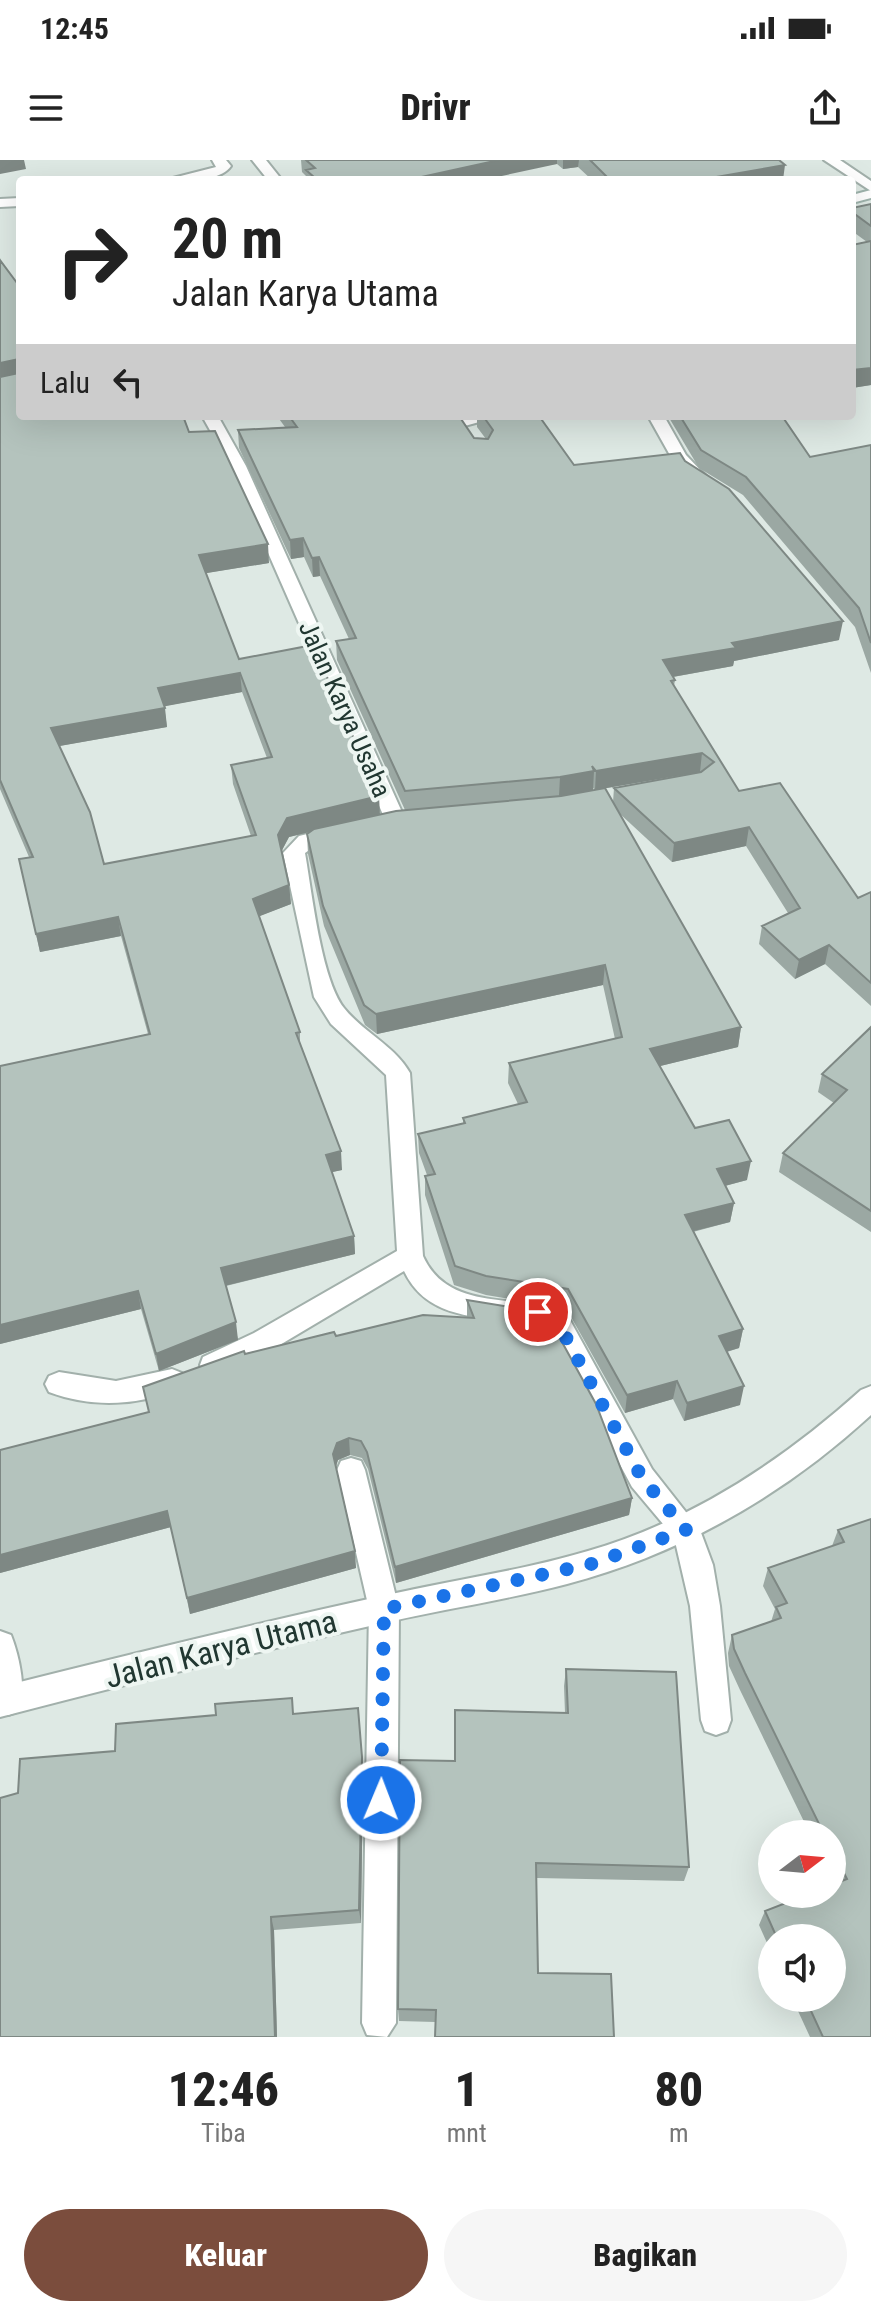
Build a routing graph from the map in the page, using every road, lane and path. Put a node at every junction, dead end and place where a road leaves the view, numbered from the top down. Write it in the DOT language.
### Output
graph roads {
  1 [pos="219,160"];
  2 [pos="259,160"];
  3 [pos="831,160"];
  4 [pos="192,176"];
  5 [pos="272,176"];
  6 [pos="855,176"];
  7 [pos="212,420"];
  8 [pos="460,420"];
  9 [pos="658,420"];
  10 [pos="475,441"];
  11 [pos="713,487"];
  12 [pos="410,1256"];
  13 [pos="59,1384"];
  14 [pos="871,1398"];
  15 [pos="351,1470"];
  16 [pos="686,1530"];
  17 [pos="384,1609"];
  18 [pos="0,1645"];
  19 [pos="4,1701"];
  20 [pos="716,1720"];
  21 [pos="379,2023"];
  1 -- 4 [label="street"];
  2 -- 5 [label="street"];
  3 -- 6 [label="street"];
  7 -- 12 [label="street, Jalan Karya Usaha"];
  8 -- 10 [label="street"];
  9 -- 11 [label="street"];
  12 -- 13 [label="street"];
  12 -- 16 [label="street, Jalan Karya Usaha"];
  14 -- 16 [label="street, Jalan Karya Utama"];
  15 -- 17 [label="street"];
  16 -- 17 [label="street, Jalan Karya Utama"];
  16 -- 20 [label="street, Jalan Karya Usaha"];
  17 -- 19 [label="street, Jalan Karya Utama"];
  17 -- 21 [label="street"];
  18 -- 19 [label="street"];
}
